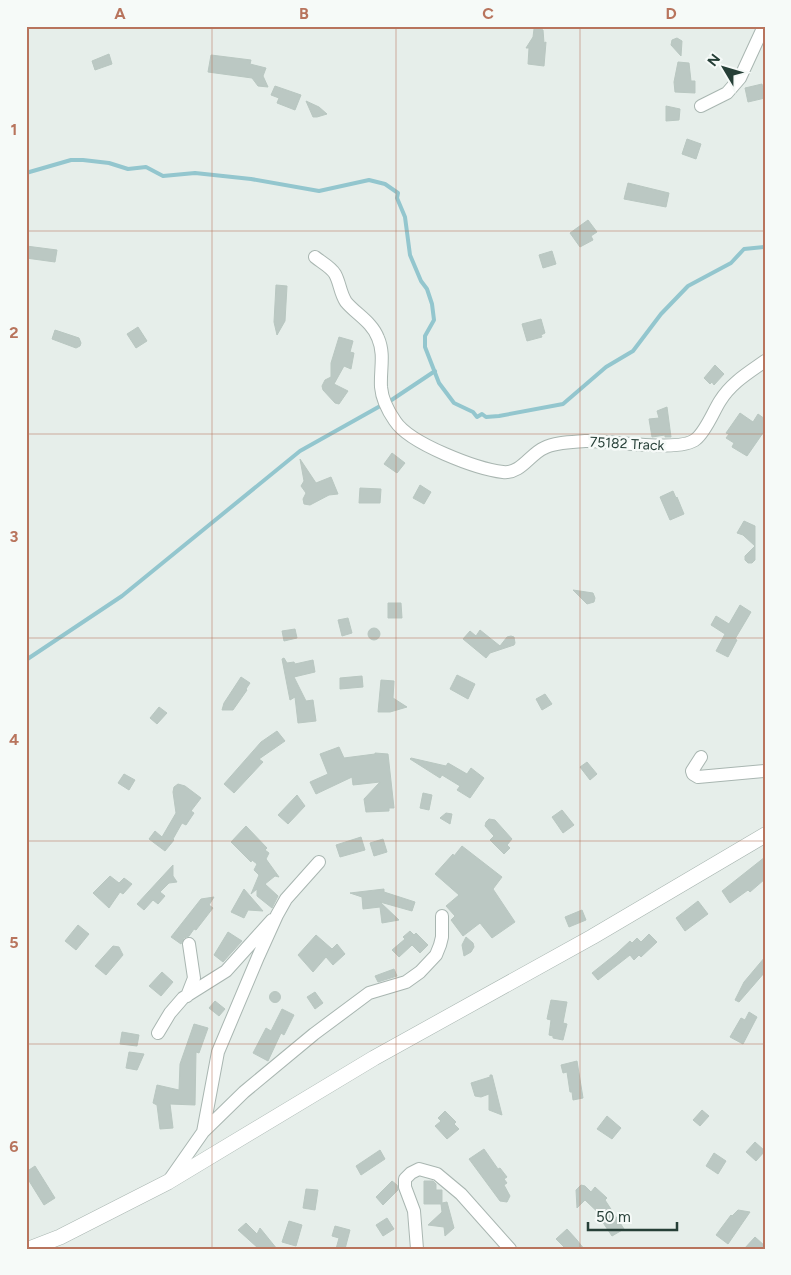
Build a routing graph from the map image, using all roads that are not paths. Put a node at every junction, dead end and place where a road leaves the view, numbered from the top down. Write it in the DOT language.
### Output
graph roads {
  1 [pos="764,26"];
  2 [pos="701,106"];
  3 [pos="315,257"];
  4 [pos="765,361"];
  5 [pos="701,757"];
  6 [pos="765,771"];
  7 [pos="765,835"];
  8 [pos="319,862"];
  9 [pos="277,914"];
  10 [pos="442,916"];
  11 [pos="189,944"];
  12 [pos="187,996"];
  13 [pos="158,1033"];
  14 [pos="203,1132"];
  15 [pos="168,1182"];
  16 [pos="29,1249"];
  17 [pos="417,1249"];
  18 [pos="510,1249"];
  1 -- 2 [label="street"];
  3 -- 4 [label="street, 75182 Track"];
  5 -- 6 [label="street"];
  7 -- 15 [label="street"];
  8 -- 9 [label="street"];
  9 -- 12 [label="street"];
  9 -- 14 [label="street"];
  10 -- 14 [label="street"];
  11 -- 12 [label="street"];
  12 -- 13 [label="street"];
  14 -- 15 [label="street"];
  15 -- 16 [label="street"];
  17 -- 18 [label="street"];
}
